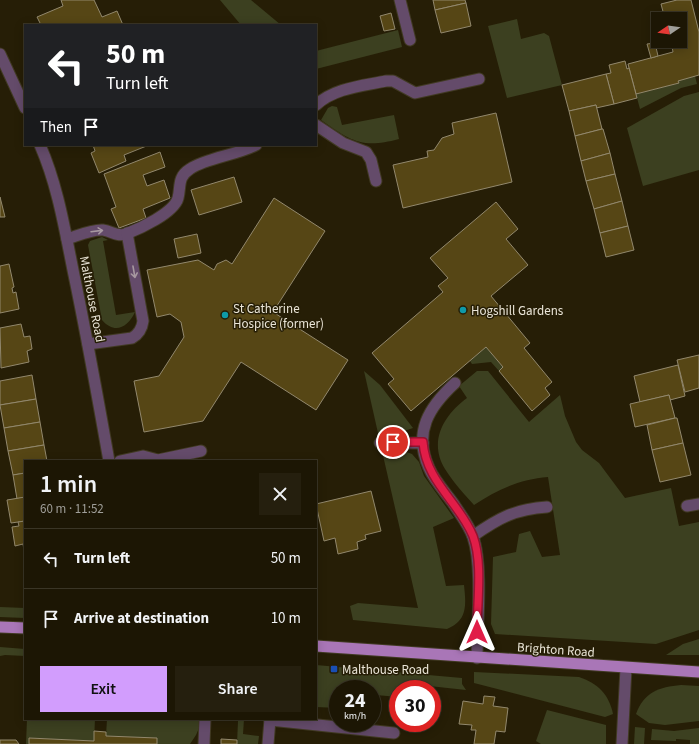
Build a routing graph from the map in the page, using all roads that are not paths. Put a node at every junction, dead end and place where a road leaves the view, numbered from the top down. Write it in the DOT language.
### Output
graph roads {
  1 [pos="400,0"];
  2 [pos="410,40"];
  3 [pos="0,54"];
  4 [pos="479,79"];
  5 [pos="317,104"];
  6 [pos="24,106"];
  7 [pos="317,125"];
  8 [pos="40,146"];
  9 [pos="253,146"];
  10 [pos="376,181"];
  11 [pos="127,233"];
  12 [pos="67,239"];
  13 [pos="88,344"];
  14 [pos="456,383"];
  15 [pos="423,442"];
  16 [pos="380,443"];
  17 [pos="201,451"];
  18 [pos="109,460"];
  19 [pos="125,460"];
  20 [pos="158,460"];
  21 [pos="158,460"];
  22 [pos="699,504"];
  23 [pos="687,506"];
  24 [pos="547,507"];
  25 [pos="473,536"];
  26 [pos="0,627"];
  27 [pos="24,628"];
  28 [pos="317,646"];
  29 [pos="477,658"];
  30 [pos="626,668"];
  31 [pos="699,672"];
  32 [pos="205,720"];
  33 [pos="270,720"];
  34 [pos="279,720"];
  35 [pos="394,733"];
  36 [pos="204,744"];
  37 [pos="268,744"];
  38 [pos="622,744"];
  1 -- 2 [label="street"];
  3 -- 6 [label="street"];
  4 -- 5 [label="street"];
  7 -- 10 [label="street"];
  8 -- 12 [label="street, Malthouse Road"];
  9 -- 11 [label="street"];
  12 -- 11 [label="street, one-way"];
  11 -- 13 [label="street, one-way"];
  12 -- 13 [label="street, Malthouse Road"];
  13 -- 18 [label="street, Malthouse Road"];
  14 -- 15 [label="street"];
  15 -- 16 [label="street"];
  15 -- 25 [label="street"];
  17 -- 21 [label="street"];
  19 -- 20 [label="street"];
  22 -- 23 [label="street"];
  24 -- 25 [label="street"];
  25 -- 29 [label="street"];
  26 -- 27 [label="main road"];
  28 -- 29 [label="main road, Brighton Road"];
  29 -- 30 [label="main road, Brighton Road"];
  30 -- 31 [label="main road, Brighton Road"];
  30 -- 38 [label="street"];
  32 -- 36 [label="street"];
  33 -- 37 [label="street"];
  34 -- 35 [label="street"];
}
